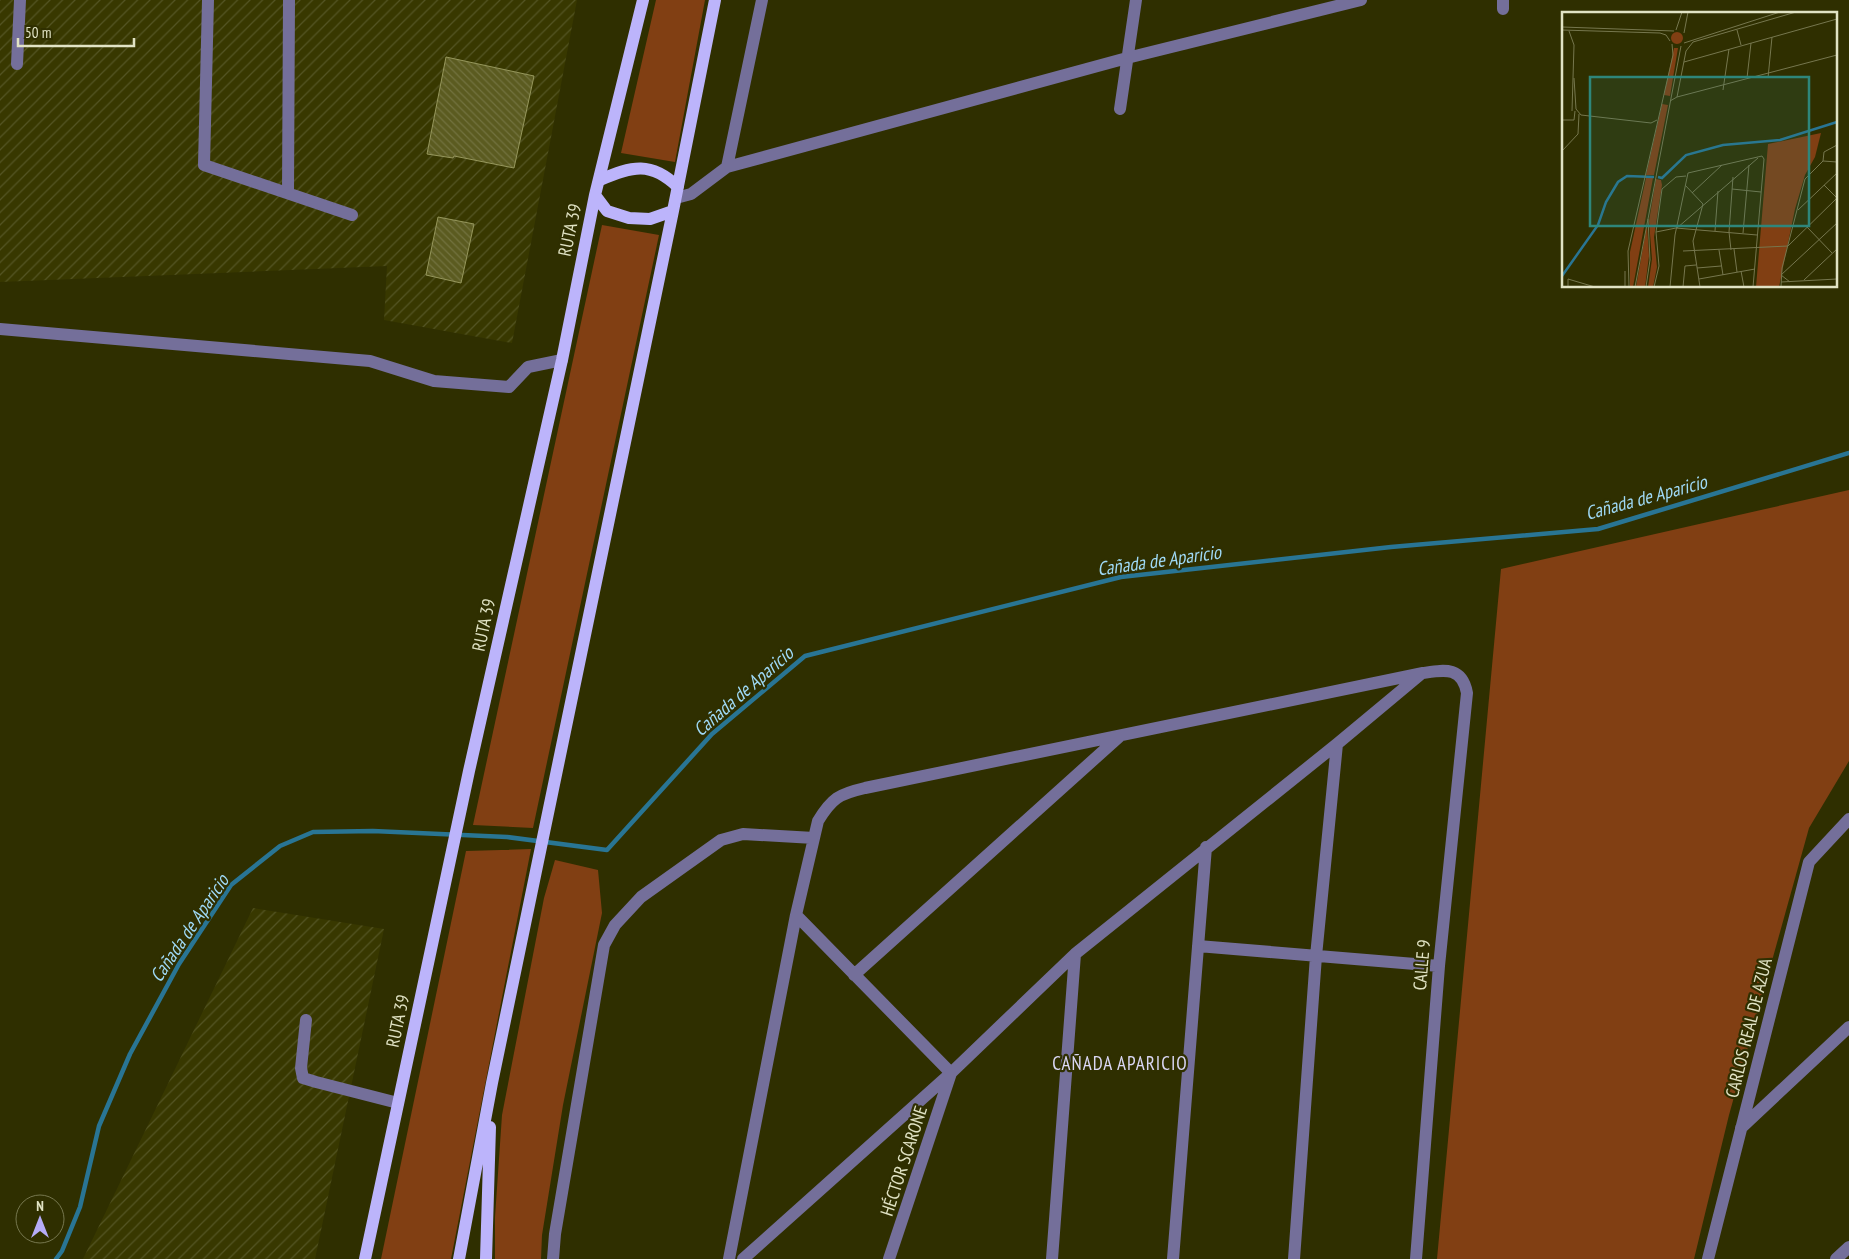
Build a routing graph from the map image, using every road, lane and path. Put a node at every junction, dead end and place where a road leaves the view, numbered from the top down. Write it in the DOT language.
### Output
graph roads {
  1 [pos="20,0"];
  2 [pos="208,0"];
  3 [pos="289,0"];
  4 [pos="643,0"];
  5 [pos="715,0"];
  6 [pos="762,0"];
  7 [pos="1136,0"];
  8 [pos="1361,0"];
  9 [pos="1320,6"];
  10 [pos="1128,58"];
  11 [pos="17,64"];
  12 [pos="1120,109"];
  13 [pos="727,167"];
  14 [pos="600,180"];
  15 [pos="677,192"];
  16 [pos="288,193"];
  17 [pos="595,195"];
  18 [pos="673,212"];
  19 [pos="352,215"];
  20 [pos="0,329"];
  21 [pos="562,360"];
  22 [pos="1423,673"];
  23 [pos="1121,735"];
  24 [pos="1337,744"];
  25 [pos="1849,819"];
  26 [pos="814,838"];
  27 [pos="1206,847"];
  28 [pos="796,915"];
  29 [pos="1198,946"];
  30 [pos="1075,954"];
  31 [pos="1316,956"];
  32 [pos="1439,966"];
  33 [pos="854,975"];
  34 [pos="306,1020"];
  35 [pos="1849,1027"];
  36 [pos="951,1073"];
  37 [pos="492,1083"];
  38 [pos="398,1103"];
  39 [pos="1741,1128"];
  40 [pos="1849,1247"];
  41 [pos="365,1259"];
  42 [pos="459,1259"];
  43 [pos="486,1259"];
  44 [pos="553,1259"];
  45 [pos="729,1259"];
  46 [pos="743,1259"];
  47 [pos="889,1259"];
  48 [pos="1052,1259"];
  49 [pos="1173,1259"];
  50 [pos="1294,1259"];
  51 [pos="1416,1259"];
  52 [pos="1708,1259"];
  53 [pos="1836,1259"];
  1 -- 11 [label="street"];
  2 -- 16 [label="street"];
  3 -- 16 [label="street"];
  4 -- 14 [label="main road, RUTA 39"];
  5 -- 15 [label="main road"];
  6 -- 13 [label="street"];
  7 -- 10 [label="street"];
  8 -- 9 [label="street"];
  9 -- 10 [label="street"];
  10 -- 12 [label="street"];
  10 -- 13 [label="street"];
  13 -- 15 [label="street"];
  14 -- 15 [label="main road"];
  14 -- 17 [label="main road, RUTA 39"];
  15 -- 18 [label="main road"];
  16 -- 19 [label="street"];
  17 -- 18 [label="main road"];
  17 -- 21 [label="main road, RUTA 39"];
  18 -- 37 [label="main road"];
  20 -- 21 [label="street"];
  21 -- 38 [label="main road, RUTA 39"];
  22 -- 23 [label="street"];
  22 -- 24 [label="street"];
  22 -- 32 [label="street, CALLE 9"];
  23 -- 26 [label="street"];
  23 -- 33 [label="street"];
  24 -- 27 [label="street"];
  24 -- 31 [label="street"];
  25 -- 39 [label="street, CARLOS REAL DE AZUA"];
  26 -- 28 [label="street"];
  26 -- 44 [label="street"];
  27 -- 29 [label="street"];
  27 -- 30 [label="street"];
  28 -- 33 [label="street"];
  28 -- 45 [label="street"];
  29 -- 31 [label="street"];
  29 -- 49 [label="street"];
  30 -- 36 [label="street"];
  30 -- 48 [label="street"];
  31 -- 32 [label="street"];
  31 -- 50 [label="street"];
  32 -- 51 [label="street, CALLE 9"];
  33 -- 36 [label="street"];
  34 -- 38 [label="street"];
  35 -- 39 [label="street"];
  36 -- 46 [label="street"];
  36 -- 47 [label="street, HÉCTOR SCARONE"];
  37 -- 42 [label="main road"];
  37 -- 43 [label="main road"];
  38 -- 41 [label="main road, RUTA 39"];
  39 -- 52 [label="street, CARLOS REAL DE AZUA"];
  40 -- 53 [label="street"];
}
